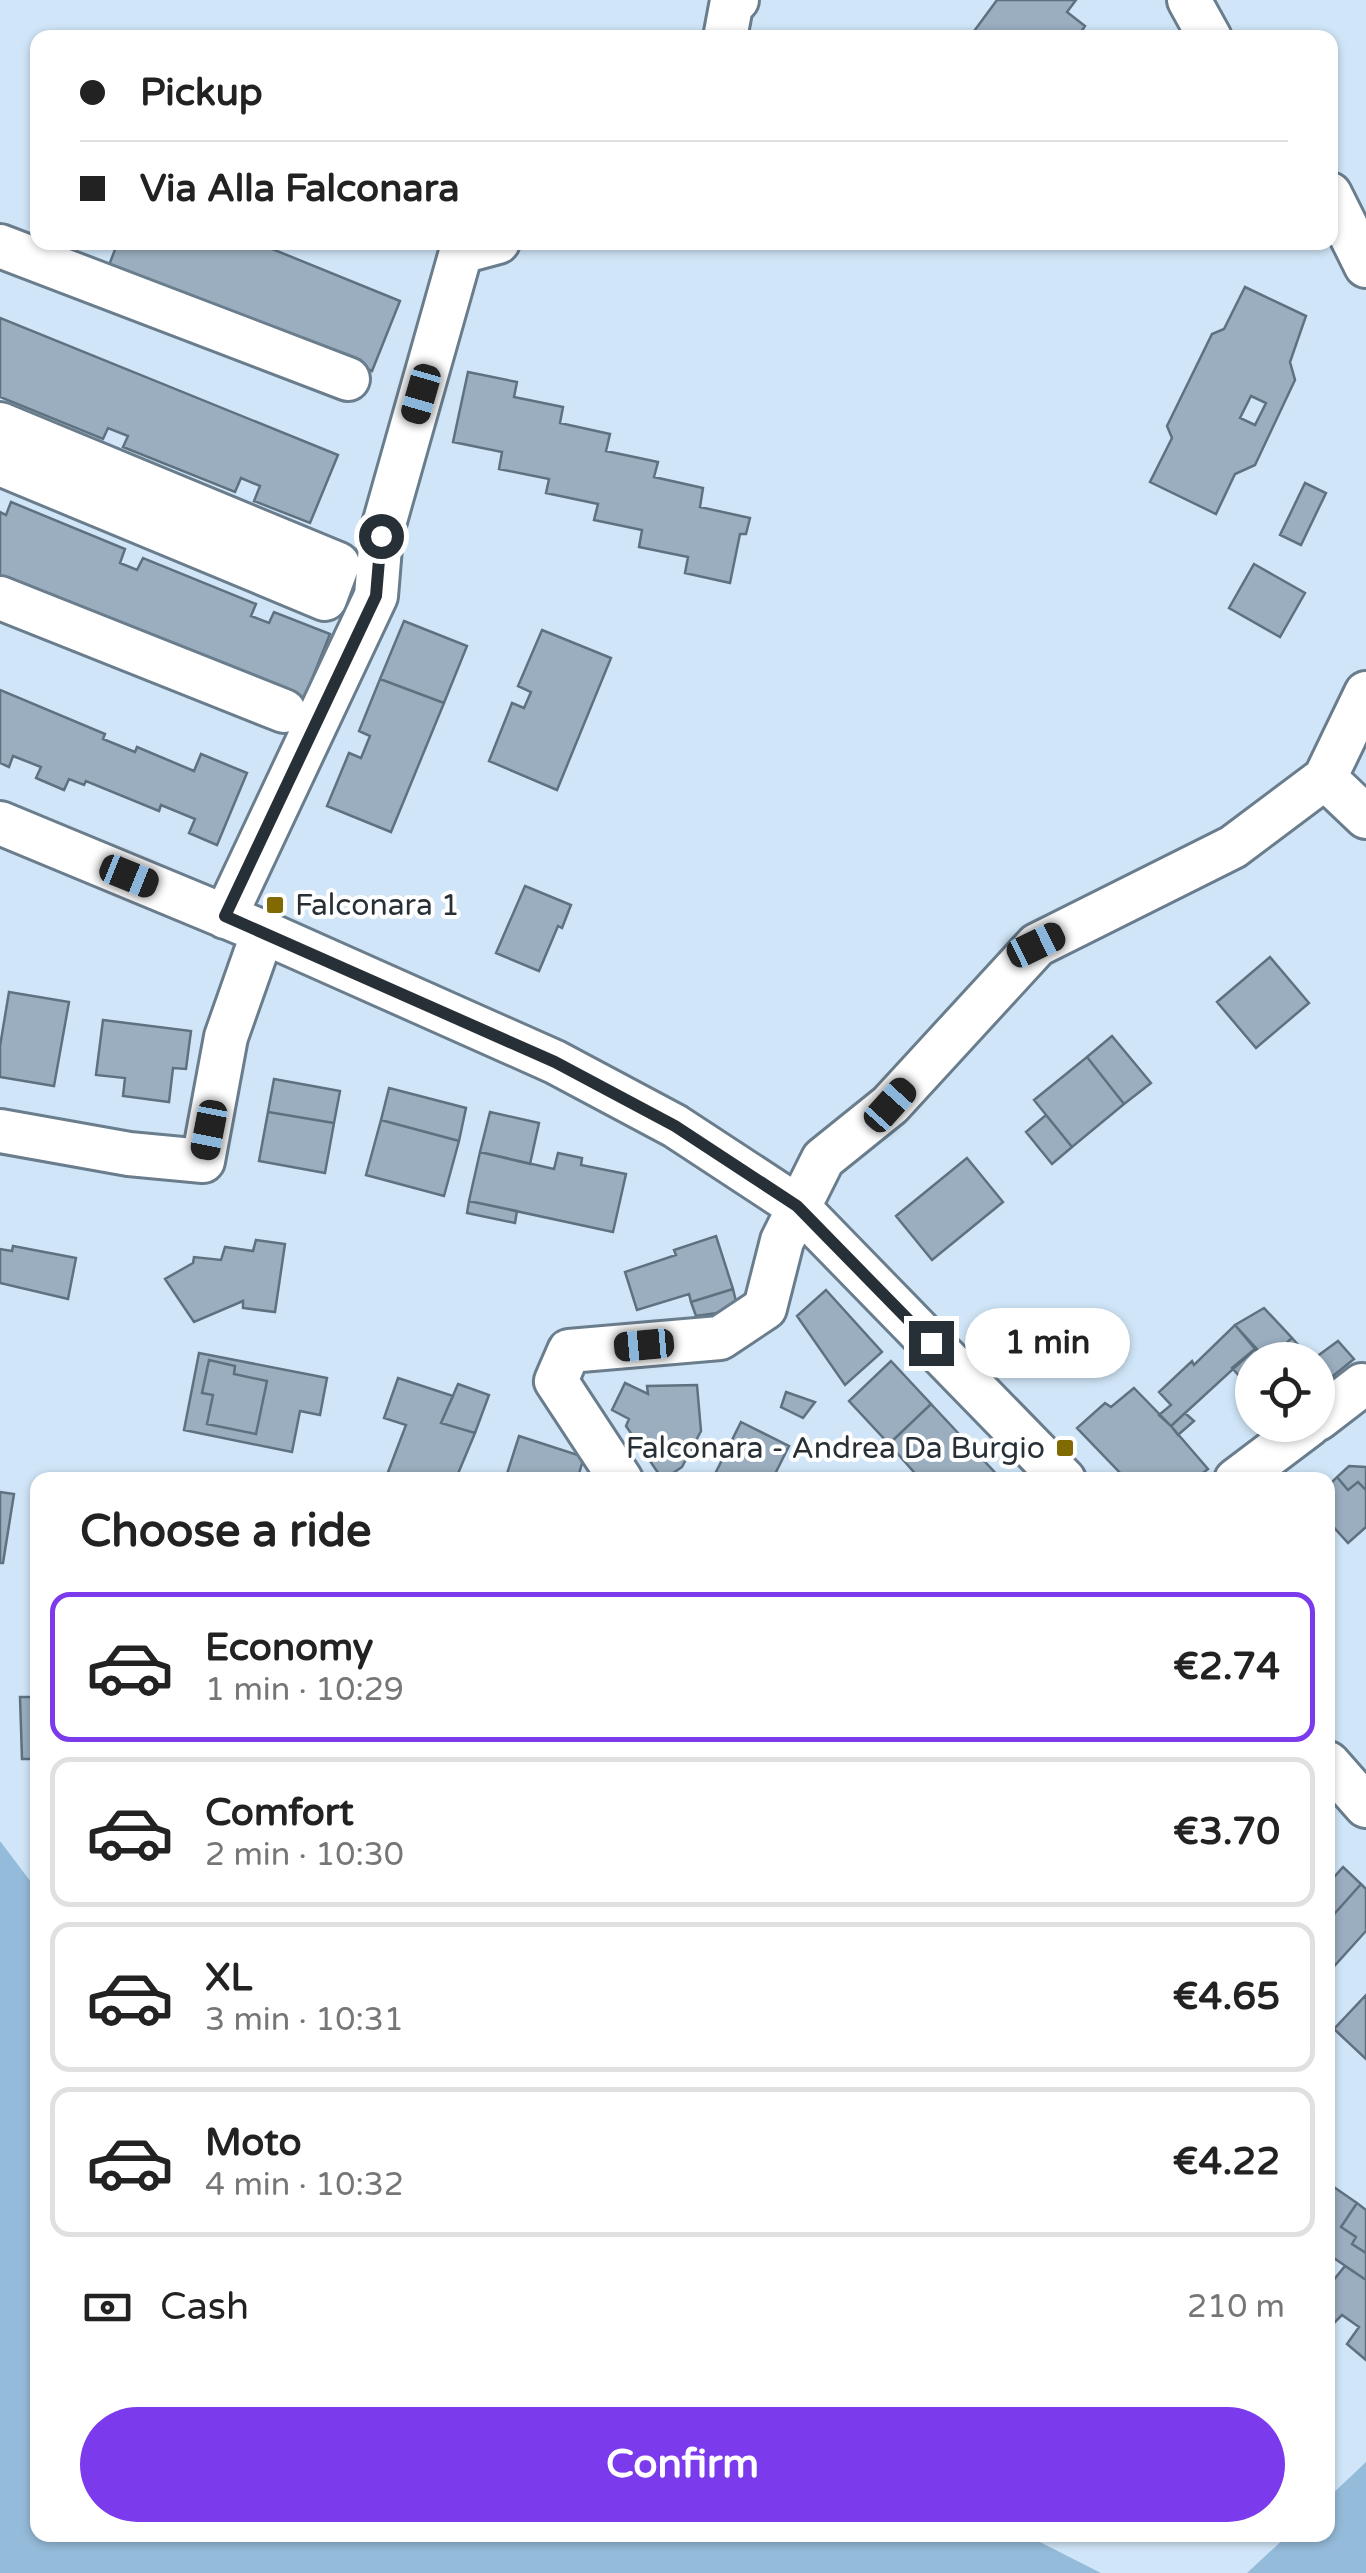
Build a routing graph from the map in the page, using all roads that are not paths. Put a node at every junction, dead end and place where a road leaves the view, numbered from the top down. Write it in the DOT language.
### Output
graph roads {
  1 [pos="737,0"];
  2 [pos="1190,0"];
  3 [pos="727,30"];
  4 [pos="1206,30"];
  5 [pos="1338,210"];
  6 [pos="0,246"];
  7 [pos="468,250"];
  8 [pos="1366,266"];
  9 [pos="348,379"];
  10 [pos="0,424"];
  11 [pos="0,464"];
  12 [pos="0,598"];
  13 [pos="1366,693"];
  14 [pos="284,711"];
  15 [pos="1325,778"];
  16 [pos="1366,816"];
  17 [pos="0,823"];
  18 [pos="244,924"];
  19 [pos="0,1131"];
  20 [pos="797,1206"];
  21 [pos="1362,1386"];
  22 [pos="1335,1406"];
  23 [pos="1287,1442"];
  24 [pos="616,1472"];
  25 [pos="1056,1472"];
  26 [pos="1247,1472"];
  27 [pos="1335,1771"];
  28 [pos="1366,1806"];
  1 -- 3 [label="street"];
  2 -- 4 [label="street"];
  5 -- 8 [label="street"];
  6 -- 9 [label="street"];
  7 -- 18 [label="street"];
  10 -- 11 [label="street"];
  12 -- 14 [label="street"];
  13 -- 15 [label="street"];
  15 -- 16 [label="street"];
  15 -- 20 [label="street"];
  17 -- 18 [label="street"];
  18 -- 19 [label="street"];
  18 -- 20 [label="street"];
  20 -- 24 [label="street"];
  20 -- 25 [label="street"];
  21 -- 22 [label="street"];
  23 -- 26 [label="street"];
  27 -- 28 [label="street"];
}
